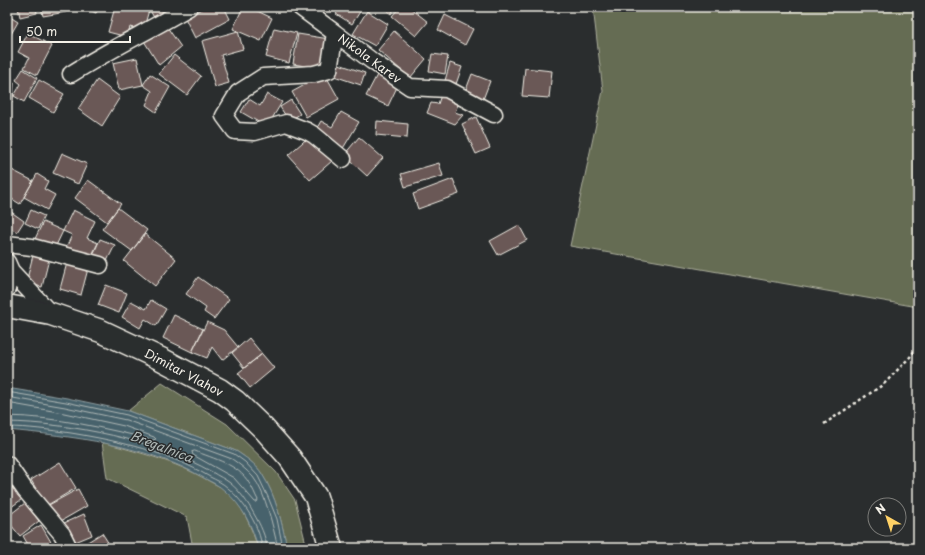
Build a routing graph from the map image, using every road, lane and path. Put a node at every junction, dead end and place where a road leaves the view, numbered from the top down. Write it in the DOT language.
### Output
graph roads {
  1 [pos="189,7"];
  2 [pos="300,7"];
  3 [pos="335,33"];
  4 [pos="71,74"];
  5 [pos="494,114"];
  6 [pos="343,159"];
  7 [pos="7,244"];
  8 [pos="100,265"];
  9 [pos="9,267"];
  10 [pos="7,289"];
  11 [pos="7,306"];
  12 [pos="51,314"];
  13 [pos="918,346"];
  14 [pos="824,424"];
  15 [pos="7,464"];
  16 [pos="69,548"];
  17 [pos="331,548"];
  1 -- 4 [label="street"];
  2 -- 3 [label="street, Nikola Karev"];
  3 -- 5 [label="street, Nikola Karev"];
  3 -- 6 [label="street, Nikola Karev"];
  7 -- 8 [label="street"];
  9 -- 10 [label="street"];
  9 -- 12 [label="street"];
  11 -- 12 [label="main road, Dimitar Vlahov"];
  12 -- 17 [label="main road, Dimitar Vlahov"];
  13 -- 14 [label="path"];
  15 -- 16 [label="street"];
}
